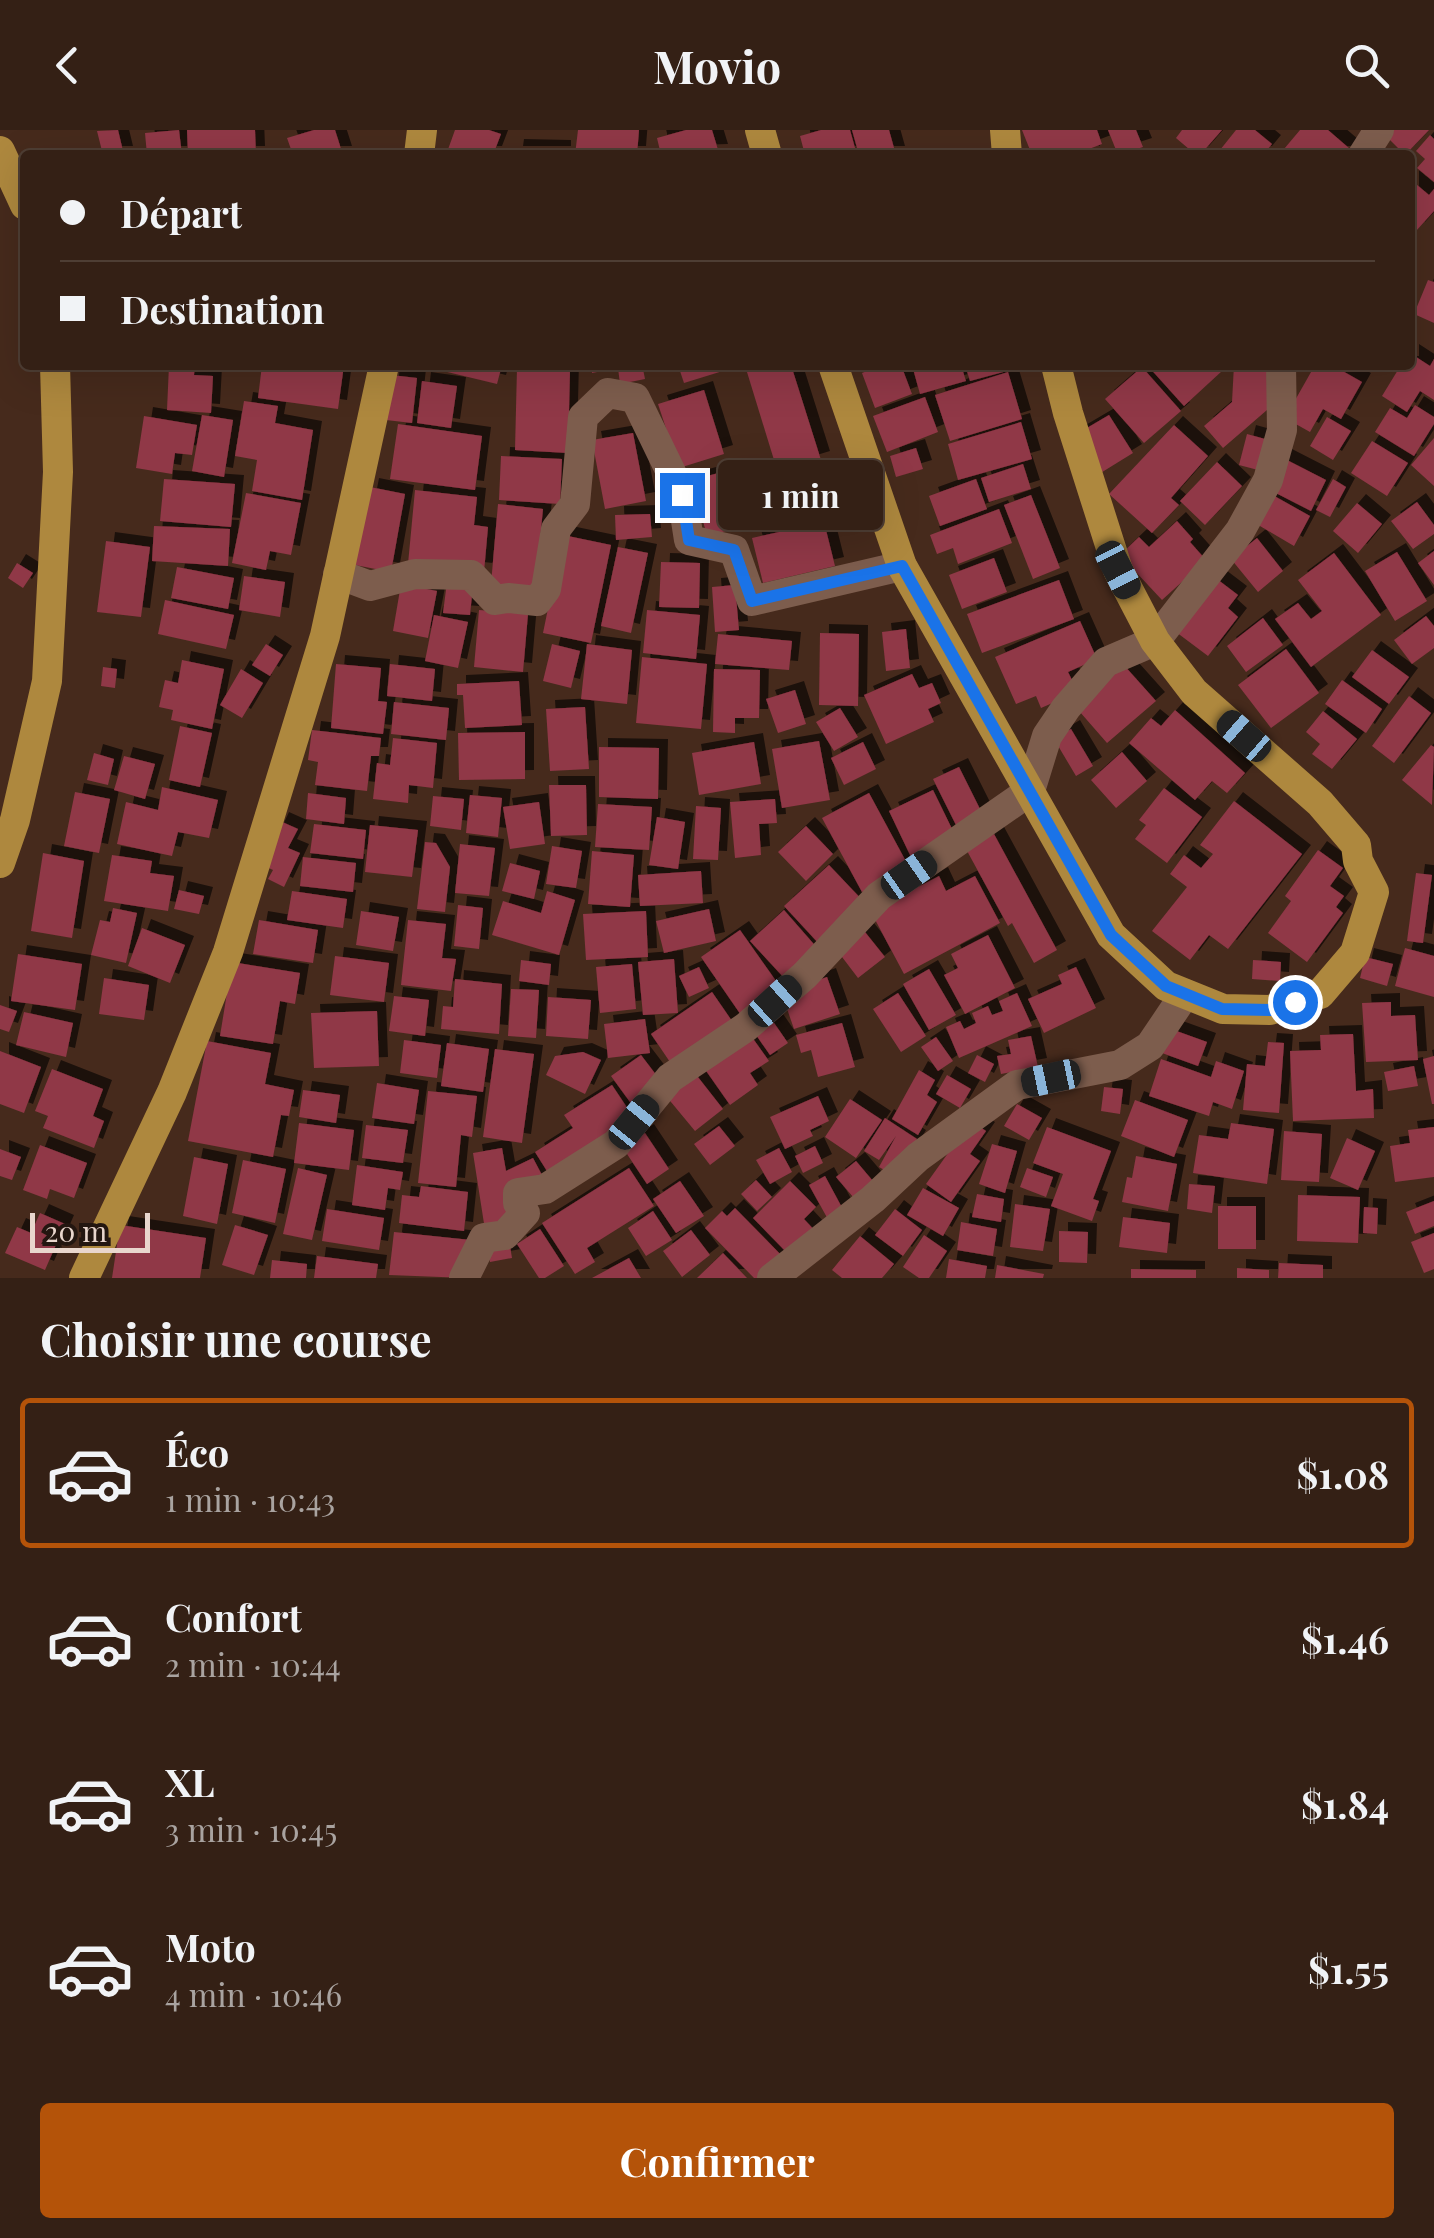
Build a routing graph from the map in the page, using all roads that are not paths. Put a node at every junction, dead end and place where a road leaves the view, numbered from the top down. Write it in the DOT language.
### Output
graph roads {
  1 [pos="0,151"];
  2 [pos="20,193"];
  3 [pos="55,370"];
  4 [pos="383,370"];
  5 [pos="835,370"];
  6 [pos="1057,370"];
  7 [pos="1280,370"];
  8 [pos="902,566"];
  9 [pos="338,574"];
  10 [pos="1155,641"];
  11 [pos="1030,791"];
  12 [pos="0,863"];
  13 [pos="1186,994"];
  14 [pos="84,1278"];
  15 [pos="464,1278"];
  16 [pos="772,1278"];
  1 -- 2 [label="highway"];
  3 -- 12 [label="highway"];
  4 -- 9 [label="highway"];
  5 -- 8 [label="highway"];
  6 -- 10 [label="highway"];
  7 -- 10 [label="street"];
  8 -- 9 [label="street"];
  8 -- 11 [label="highway"];
  9 -- 14 [label="highway"];
  10 -- 11 [label="street"];
  10 -- 13 [label="highway"];
  11 -- 13 [label="highway"];
  11 -- 15 [label="street"];
  13 -- 16 [label="street"];
}
